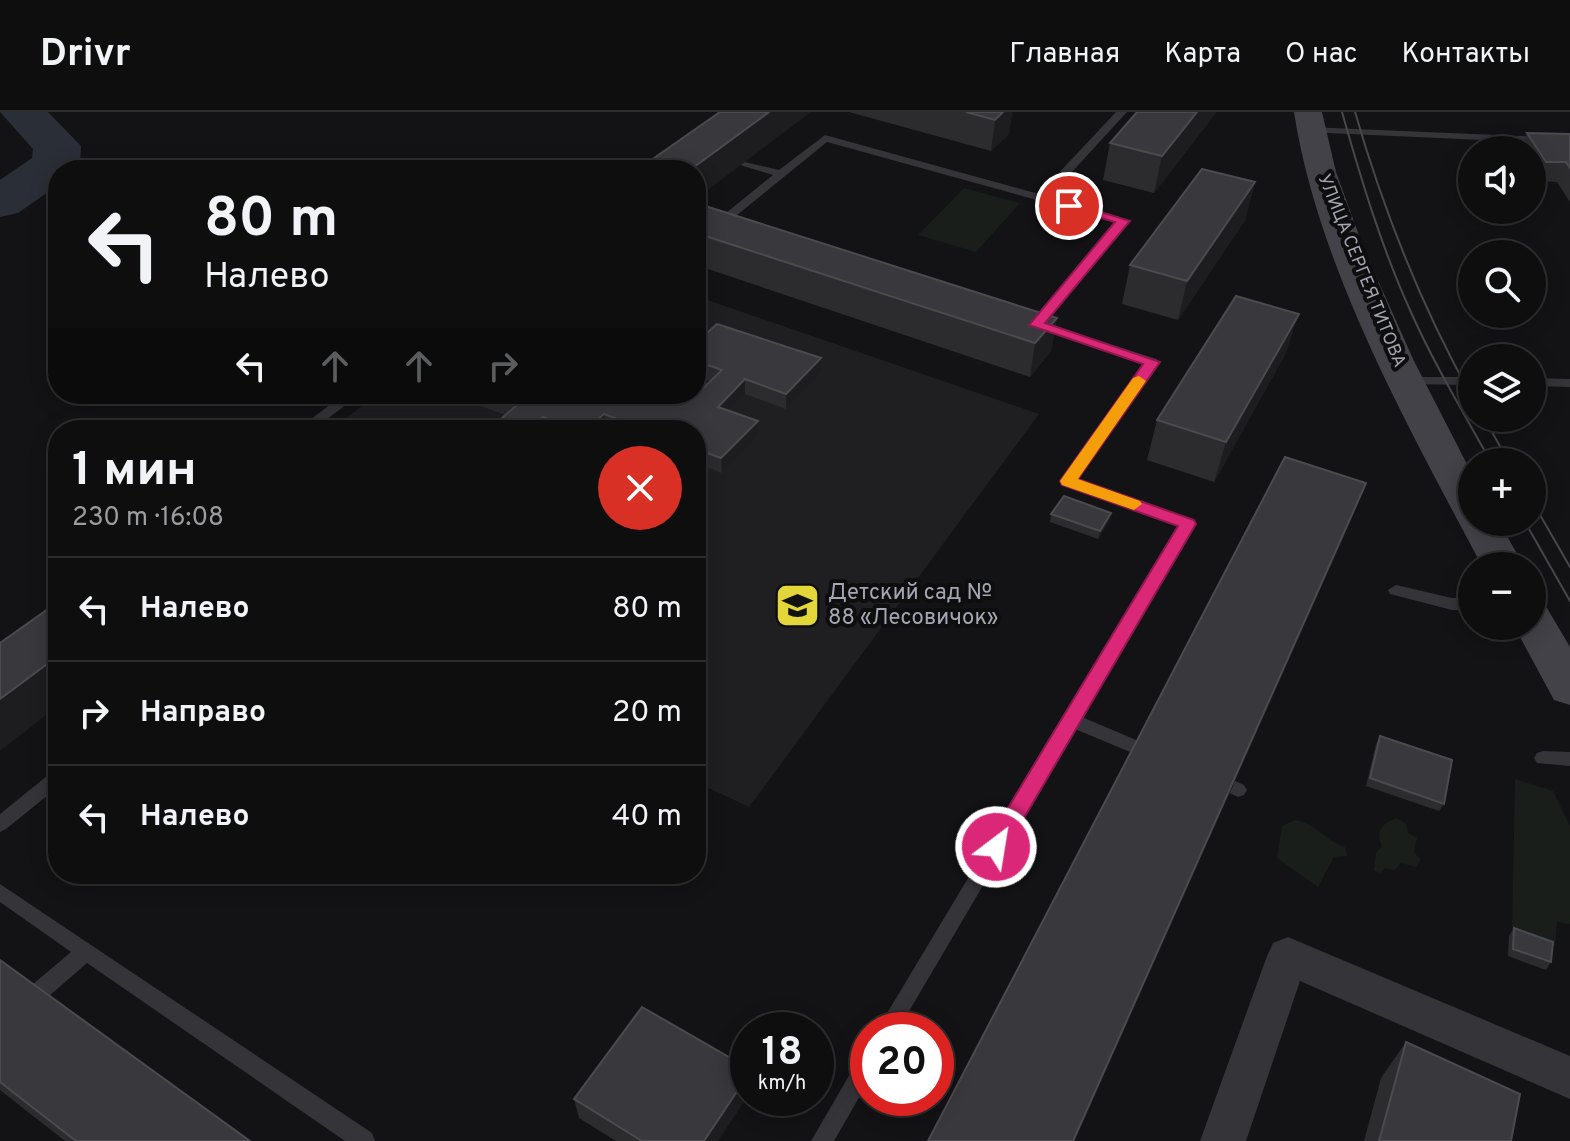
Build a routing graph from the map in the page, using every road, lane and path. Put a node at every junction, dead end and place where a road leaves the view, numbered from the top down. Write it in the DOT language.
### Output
graph roads {
  1 [pos="1122,112"];
  2 [pos="1308,121"];
  3 [pos="1570,141"];
  4 [pos="744,163"];
  5 [pos="781,174"];
  6 [pos="1042,198"];
  7 [pos="733,230"];
  8 [pos="1405,381"];
  9 [pos="1458,381"];
  10 [pos="1546,382"];
  11 [pos="1570,383"];
  12 [pos="339,404"];
  13 [pos="318,420"];
  14 [pos="1458,483"];
  15 [pos="1396,590"];
  16 [pos="1458,604"];
  17 [pos="1544,640"];
  18 [pos="1570,688"];
  19 [pos="1071,720"];
  20 [pos="1142,750"];
  21 [pos="1543,758"];
  22 [pos="1570,759"];
  23 [pos="48,785"];
  24 [pos="0,824"];
  25 [pos="0,892"];
  26 [pos="86,951"];
  27 [pos="33,997"];
  28 [pos="898,1012"];
  29 [pos="1570,1078"];
  30 [pos="850,1093"];
  31 [pos="364,1141"];
  32 [pos="822,1141"];
  33 [pos="1223,1141"];
  1 -- 6 [label="lane"];
  2 -- 3 [label="lane"];
  2 -- 8 [label="main road, УЛИЦА СЕРГЕЯ ТИТОВА"];
  4 -- 5 [label="lane"];
  5 -- 6 [label="lane"];
  5 -- 7 [label="lane"];
  6 -- 19 [label="lane"];
  8 -- 9 [label="lane"];
  8 -- 14 [label="main road, УЛИЦА СЕРГЕЯ ТИТОВА"];
  10 -- 11 [label="lane"];
  12 -- 13 [label="lane"];
  15 -- 16 [label="lane"];
  17 -- 18 [label="main road"];
  19 -- 20 [label="lane"];
  19 -- 28 [label="lane"];
  21 -- 22 [label="lane"];
  23 -- 24 [label="lane"];
  25 -- 26 [label="lane"];
  26 -- 27 [label="lane"];
  26 -- 31 [label="lane"];
  29 -- 33 [label="street"];
  30 -- 32 [label="lane"];
}
